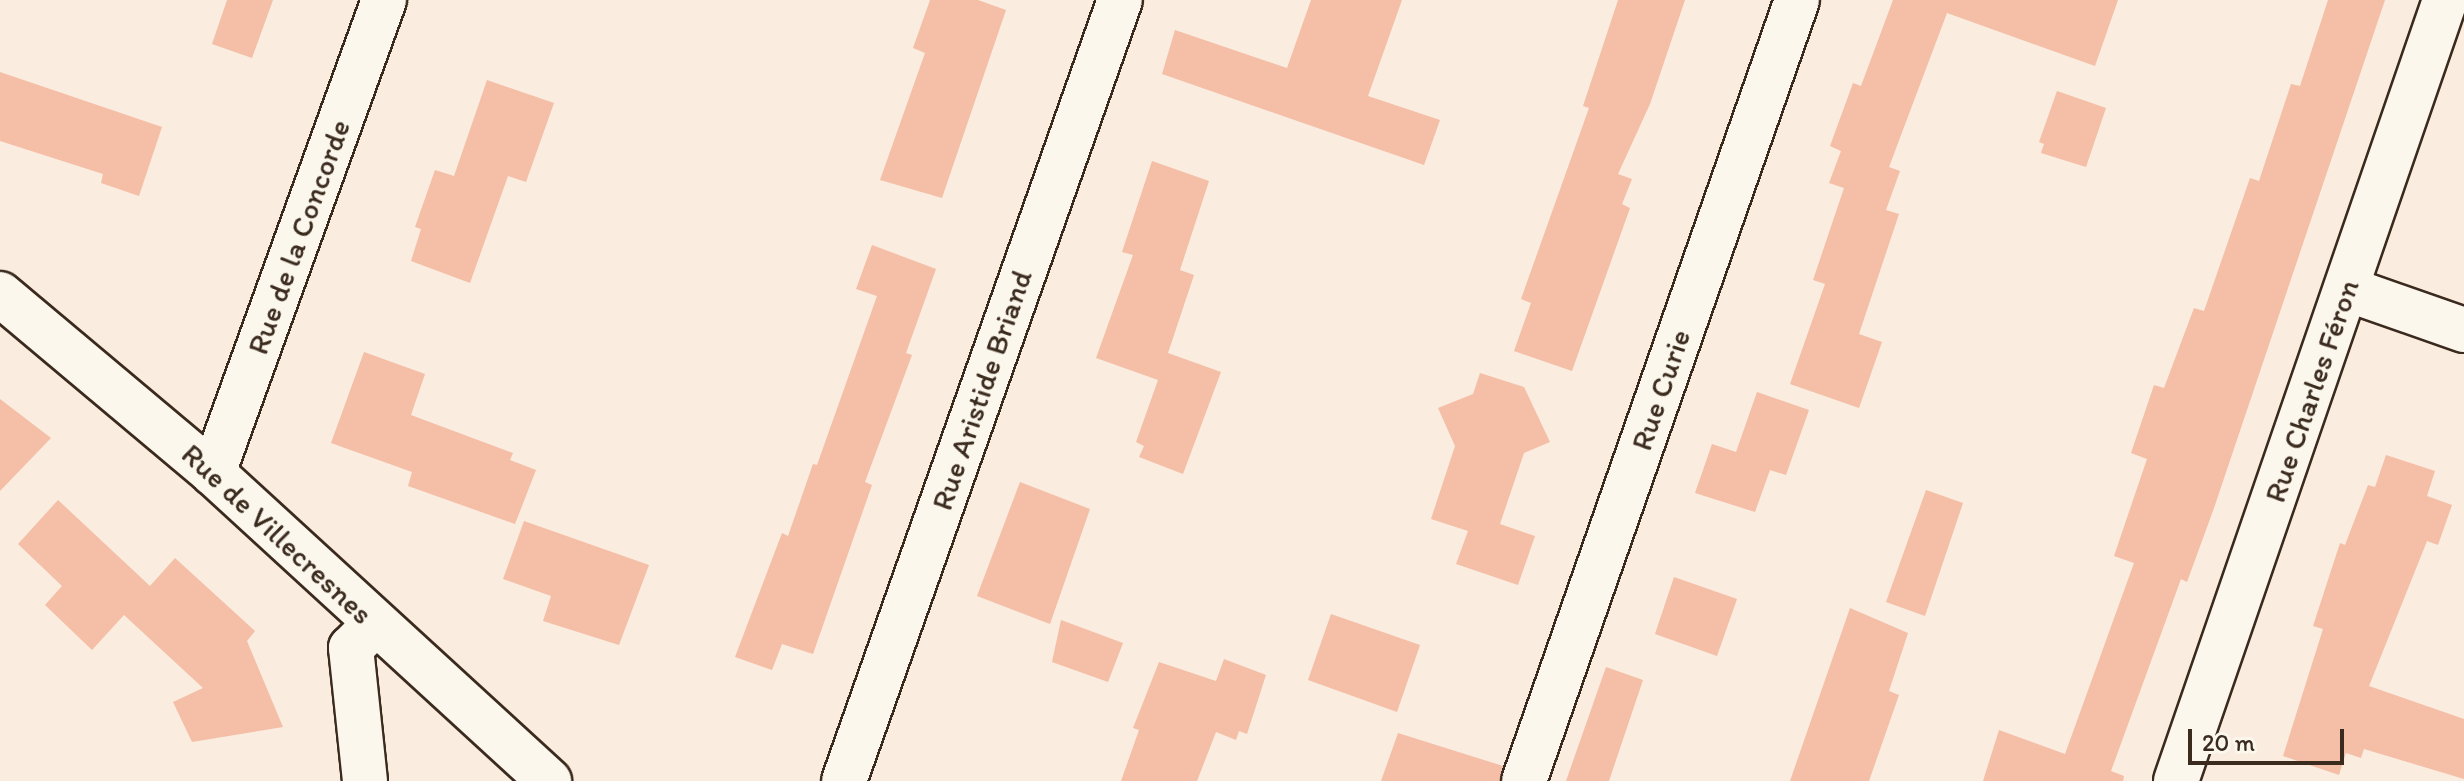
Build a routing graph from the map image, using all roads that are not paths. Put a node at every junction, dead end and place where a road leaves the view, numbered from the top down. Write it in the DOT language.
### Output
graph roads {
  1 [pos="384,0"];
  2 [pos="1120,0"];
  3 [pos="1797,0"];
  4 [pos="2445,0"];
  5 [pos="2347,289"];
  6 [pos="0,294"];
  7 [pos="2464,330"];
  8 [pos="213,473"];
  9 [pos="375,624"];
  10 [pos="365,781"];
  11 [pos="549,781"];
  12 [pos="844,781"];
  13 [pos="1524,781"];
  14 [pos="2176,781"];
  1 -- 8 [label="street, Rue de la Concorde"];
  2 -- 12 [label="street, Rue Aristide Briand"];
  3 -- 13 [label="street, Rue Curie"];
  4 -- 5 [label="street, Rue Charles Féron"];
  5 -- 7 [label="street"];
  5 -- 14 [label="street, Rue Charles Féron"];
  6 -- 8 [label="street, Rue de Villecresnes"];
  8 -- 9 [label="street, Rue de Villecresnes"];
  9 -- 10 [label="street"];
  9 -- 11 [label="street, Rue de Villecresnes"];
}
